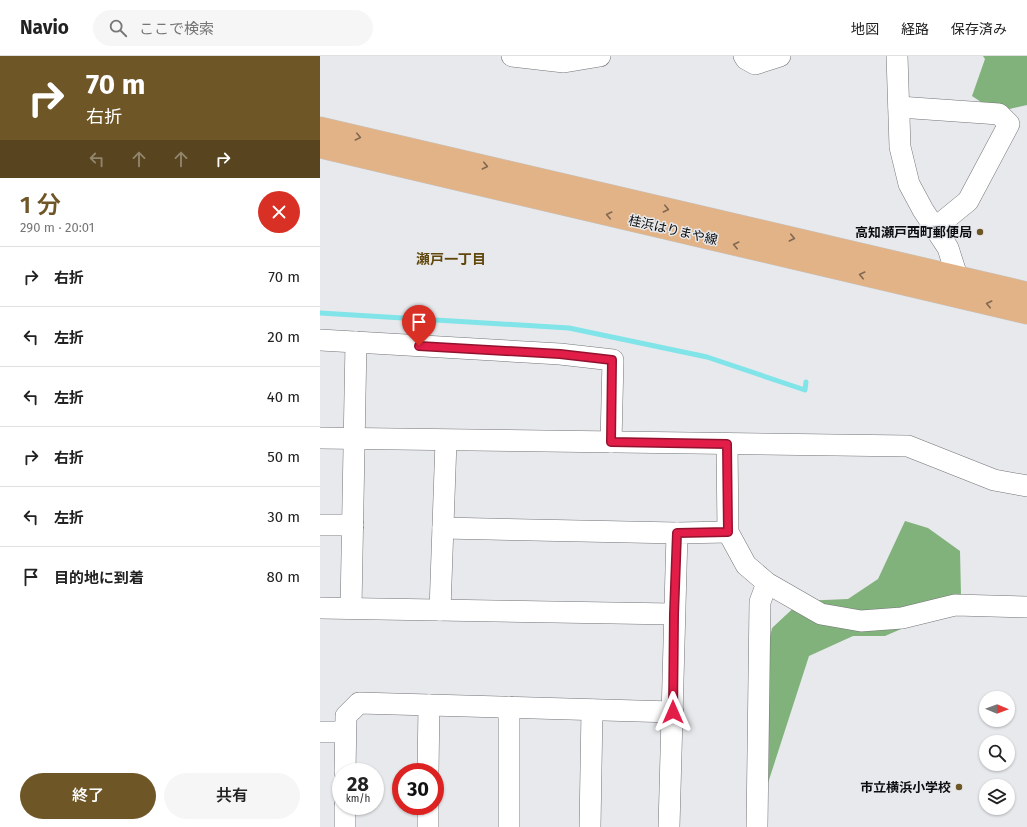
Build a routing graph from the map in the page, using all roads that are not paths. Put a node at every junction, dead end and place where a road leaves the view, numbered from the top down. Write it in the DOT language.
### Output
graph roads {
  1 [pos="512,56"];
  2 [pos="600,56"];
  3 [pos="744,56"];
  4 [pos="780,56"];
  5 [pos="897,56"];
  6 [pos="899,107"];
  7 [pos="320,128"];
  8 [pos="320,147"];
  9 [pos="935,228"];
  10 [pos="957,277"];
  11 [pos="1027,293"];
  12 [pos="963,298"];
  13 [pos="1027,313"];
  14 [pos="320,340"];
  15 [pos="356,342"];
  16 [pos="320,438"];
  17 [pos="355,439"];
  18 [pos="446,441"];
  19 [pos="611,442"];
  20 [pos="727,444"];
  21 [pos="1027,486"];
  22 [pos="320,525"];
  23 [pos="353,525"];
  24 [pos="443,528"];
  25 [pos="728,532"];
  26 [pos="677,533"];
  27 [pos="767,583"];
  28 [pos="320,608"];
  29 [pos="352,608"];
  30 [pos="1027,608"];
  31 [pos="440,610"];
  32 [pos="674,614"];
  33 [pos="429,705"];
  34 [pos="510,708"];
  35 [pos="592,710"];
  36 [pos="673,712"];
  37 [pos="320,732"];
  38 [pos="345,732"];
  39 [pos="345,763"];
  40 [pos="428,763"];
  41 [pos="345,815"];
  42 [pos="428,815"];
  43 [pos="345,827"];
  44 [pos="428,827"];
  45 [pos="508,827"];
  46 [pos="590,827"];
  47 [pos="669,827"];
  48 [pos="757,827"];
  1 -- 2 [label="street"];
  3 -- 4 [label="street"];
  5 -- 6 [label="street"];
  6 -- 9 [label="street"];
  6 -- 9 [label="street"];
  7 -- 10 [label="main road, 桂浜はりまや線, one-way"];
  12 -- 8 [label="main road, 桂浜はりまや線, one-way"];
  9 -- 10 [label="street"];
  10 -- 11 [label="main road, 桂浜はりまや線"];
  10 -- 12 [label="street"];
  13 -- 12 [label="main road, 桂浜はりまや線, one-way"];
  14 -- 15 [label="street"];
  15 -- 17 [label="street"];
  15 -- 19 [label="street"];
  16 -- 17 [label="street"];
  17 -- 18 [label="street"];
  17 -- 23 [label="street"];
  18 -- 19 [label="street"];
  18 -- 24 [label="street"];
  19 -- 20 [label="street"];
  20 -- 21 [label="street"];
  20 -- 25 [label="street"];
  22 -- 23 [label="street"];
  23 -- 29 [label="street"];
  24 -- 26 [label="street"];
  24 -- 31 [label="street"];
  25 -- 26 [label="street"];
  25 -- 27 [label="street"];
  26 -- 32 [label="street"];
  27 -- 30 [label="street"];
  27 -- 48 [label="street"];
  28 -- 29 [label="street"];
  29 -- 31 [label="street"];
  31 -- 32 [label="street"];
  32 -- 36 [label="street"];
  33 -- 34 [label="street"];
  33 -- 38 [label="street"];
  33 -- 40 [label="street"];
  34 -- 35 [label="street"];
  34 -- 45 [label="street"];
  35 -- 36 [label="street"];
  35 -- 46 [label="street"];
  36 -- 47 [label="street"];
  37 -- 38 [label="street"];
  38 -- 39 [label="street"];
  41 -- 43 [label="street"];
  42 -- 44 [label="street"];
}
